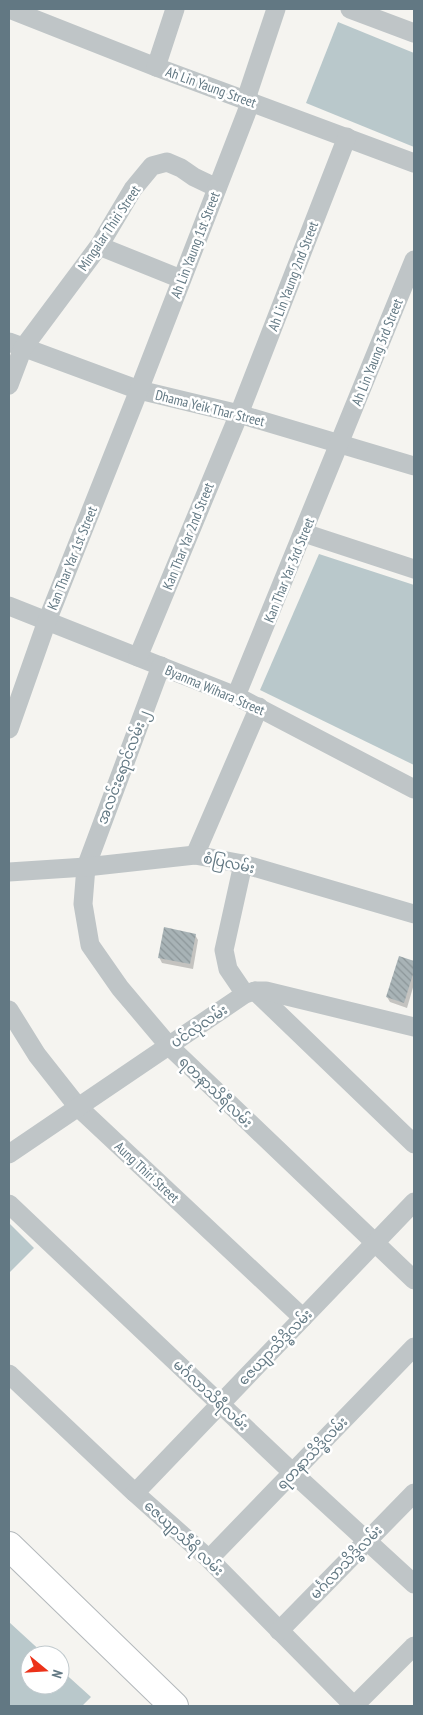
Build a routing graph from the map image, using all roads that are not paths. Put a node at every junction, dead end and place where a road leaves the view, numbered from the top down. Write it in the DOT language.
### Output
graph roads {
  1 [pos="174,9"];
  2 [pos="276,9"];
  3 [pos="350,9"];
  4 [pos="19,11"];
  5 [pos="374,13"];
  6 [pos="414,33"];
  7 [pos="156,67"];
  8 [pos="249,100"];
  9 [pos="347,137"];
  10 [pos="414,163"];
  11 [pos="217,188"];
  12 [pos="99,246"];
  13 [pos="414,260"];
  14 [pos="181,279"];
  15 [pos="16,345"];
  16 [pos="9,384"];
  17 [pos="140,390"];
  18 [pos="239,414"];
  19 [pos="340,443"];
  20 [pos="414,466"];
  21 [pos="304,533"];
  22 [pos="414,569"];
  23 [pos="9,606"];
  24 [pos="47,621"];
  25 [pos="138,657"];
  26 [pos="161,666"];
  27 [pos="236,696"];
  28 [pos="258,707"];
  29 [pos="9,728"];
  30 [pos="414,789"];
  31 [pos="195,855"];
  32 [pos="243,864"];
  33 [pos="86,867"];
  34 [pos="9,872"];
  35 [pos="414,914"];
  36 [pos="250,993"];
  37 [pos="9,1010"];
  38 [pos="414,1027"];
  39 [pos="169,1046"];
  40 [pos="78,1107"];
  41 [pos="414,1144"];
  42 [pos="9,1154"];
  43 [pos="414,1202"];
  44 [pos="9,1204"];
  45 [pos="375,1243"];
  46 [pos="414,1280"];
  47 [pos="303,1318"];
  48 [pos="414,1347"];
  49 [pos="9,1374"];
  50 [pos="220,1404"];
  51 [pos="293,1473"];
  52 [pos="135,1493"];
  53 [pos="414,1493"];
  54 [pos="367,1540"];
  55 [pos="9,1546"];
  56 [pos="209,1559"];
  57 [pos="414,1584"];
  58 [pos="279,1631"];
  59 [pos="414,1646"];
  60 [pos="170,1705"];
  61 [pos="354,1706"];
  1 -- 7 [label="street"];
  2 -- 8 [label="street, Ah Lin Yaung 1st Street"];
  3 -- 5 [label="street"];
  4 -- 7 [label="street, Ah Lin Yaung Street"];
  5 -- 6 [label="street"];
  7 -- 8 [label="street, Ah Lin Yaung Street"];
  8 -- 9 [label="street, Ah Lin Yaung Street"];
  8 -- 11 [label="street, Ah Lin Yaung 1st Street"];
  9 -- 10 [label="street, Ah Lin Yaung Street"];
  9 -- 18 [label="street, Ah Lin Yaung 2nd Street"];
  11 -- 12 [label="street, Mingalar Thiri Street"];
  11 -- 14 [label="street, Ah Lin Yaung 1st Street"];
  12 -- 14 [label="street"];
  12 -- 15 [label="street, Mingalar Thiri Street"];
  13 -- 19 [label="street, Ah Lin Yaung 3rd Street"];
  14 -- 17 [label="street, Ah Lin Yaung 1st Street"];
  15 -- 16 [label="street"];
  15 -- 17 [label="street, Dhama Yeik Thar Street"];
  17 -- 18 [label="street, Dhama Yeik Thar Street"];
  17 -- 24 [label="street, Kan Thar Yar 1st Street"];
  18 -- 19 [label="street, Dhama Yeik Thar Street"];
  18 -- 25 [label="street, Kan Thar Yar 2nd Street"];
  19 -- 20 [label="street, Dhama Yeik Thar Street"];
  19 -- 21 [label="street, Kan Thar Yar 3rd Street"];
  21 -- 22 [label="street"];
  21 -- 27 [label="street, Kan Thar Yar 3rd Street"];
  23 -- 24 [label="street, Byanma Wihara Street"];
  24 -- 25 [label="street, Byanma Wihara Street"];
  24 -- 29 [label="street, Kan Thar Yar 1st Street"];
  25 -- 26 [label="street, Byanma Wihara Street"];
  26 -- 27 [label="street, Byanma Wihara Street"];
  26 -- 33 [label="street, အလင်းရောင်လမ်း ၂"];
  27 -- 28 [label="street, Byanma Wihara Street"];
  28 -- 30 [label="street, Byanma Wihara Street"];
  28 -- 31 [label="street"];
  31 -- 32 [label="street, စံပြလမ်း"];
  31 -- 33 [label="street, စံပြလမ်း"];
  32 -- 35 [label="street, စံပြလမ်း"];
  32 -- 36 [label="street"];
  33 -- 34 [label="street, စံပြလမ်း"];
  33 -- 39 [label="street, ရတနာသိရီလမ်း"];
  36 -- 38 [label="street"];
  36 -- 39 [label="street, ပင်လုံလမ်း"];
  36 -- 41 [label="street"];
  37 -- 40 [label="street, Aung Thiri Street"];
  39 -- 40 [label="street, ပင်လုံလမ်း"];
  39 -- 45 [label="street, ရတနာသိရီလမ်း"];
  40 -- 42 [label="street, ပင်လုံလမ်း"];
  40 -- 47 [label="street, Aung Thiri Street"];
  43 -- 45 [label="street, ဇေယျာသိဒ္ဓိလမ်း"];
  44 -- 50 [label="street, မင်္ဂလာသိရီလမ်း"];
  45 -- 46 [label="street, ရတနာသိရီလမ်း"];
  45 -- 47 [label="street, ဇေယျာသိဒ္ဓိလမ်း"];
  47 -- 50 [label="street, ဇေယျာသိဒ္ဓိလမ်း"];
  48 -- 51 [label="street, ရတနာသိဒ္ဓိလမ်း"];
  49 -- 52 [label="street, ဇေယျာသီရိ လမ်း"];
  50 -- 51 [label="street, မင်္ဂလာသိရီလမ်း"];
  50 -- 52 [label="street, ဇေယျာသိဒ္ဓိလမ်း"];
  51 -- 54 [label="street, မင်္ဂလာသိရီလမ်း"];
  51 -- 56 [label="street, ရတနာသိဒ္ဓိလမ်း"];
  52 -- 56 [label="street, ဇေယျာသီရိ လမ်း"];
  53 -- 54 [label="street, မင်္ဂလာသိဒ္ဓိလမ်း"];
  54 -- 57 [label="street, မင်္ဂလာသိရီလမ်း"];
  54 -- 58 [label="street, မင်္ဂလာသိဒ္ဓိလမ်း"];
  55 -- 60 [label="main road"];
  56 -- 58 [label="street, ဇေယျာသီရိ လမ်း"];
  58 -- 61 [label="street, ဇေယျာသီရိ လမ်း"];
  59 -- 61 [label="street"];
}
